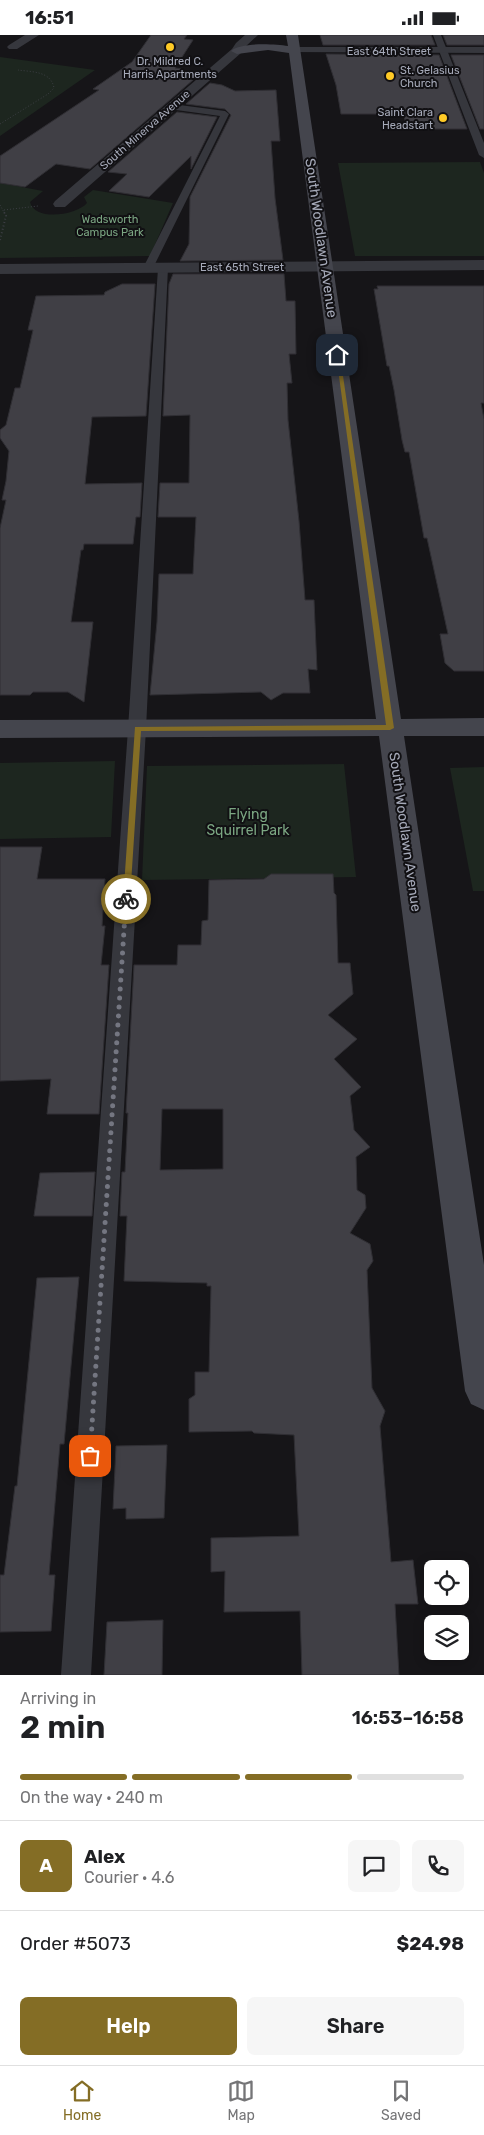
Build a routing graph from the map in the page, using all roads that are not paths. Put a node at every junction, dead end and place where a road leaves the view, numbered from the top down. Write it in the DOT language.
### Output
graph roads {
  1 [pos="33,35"];
  2 [pos="252,35"];
  3 [pos="437,35"];
  4 [pos="293,43"];
  5 [pos="13,47"];
  6 [pos="237,51"];
  7 [pos="443,51"];
  8 [pos="484,51"];
  9 [pos="172,107"];
  10 [pos="484,155"];
  11 [pos="60,204"];
  12 [pos="484,265"];
  13 [pos="325,266"];
  14 [pos="156,267"];
  15 [pos="0,269"];
  16 [pos="484,727"];
  17 [pos="390,728"];
  18 [pos="0,729"];
  19 [pos="137,729"];
  20 [pos="484,1391"];
  21 [pos="76,1675"];
  1 -- 5 [label="street"];
  2 -- 6 [label="street, South Minerva Avenue"];
  3 -- 7 [label="lane"];
  4 -- 6 [label="street"];
  4 -- 7 [label="street, East 64th Street"];
  4 -- 13 [label="street, South Woodlawn Avenue"];
  6 -- 9 [label="street, South Minerva Avenue"];
  7 -- 8 [label="street, East 64th Street"];
  7 -- 10 [label="lane"];
  9 -- 11 [label="street, South Minerva Avenue"];
  9 -- 14 [label="lane"];
  12 -- 13 [label="street, East 65th Street"];
  13 -- 14 [label="street, East 65th Street"];
  13 -- 17 [label="street, South Woodlawn Avenue"];
  14 -- 15 [label="street, East 65th Street"];
  14 -- 19 [label="lane"];
  16 -- 17 [label="street"];
  17 -- 19 [label="street"];
  17 -- 20 [label="street, South Woodlawn Avenue"];
  18 -- 19 [label="street"];
  19 -- 21 [label="lane"];
}
